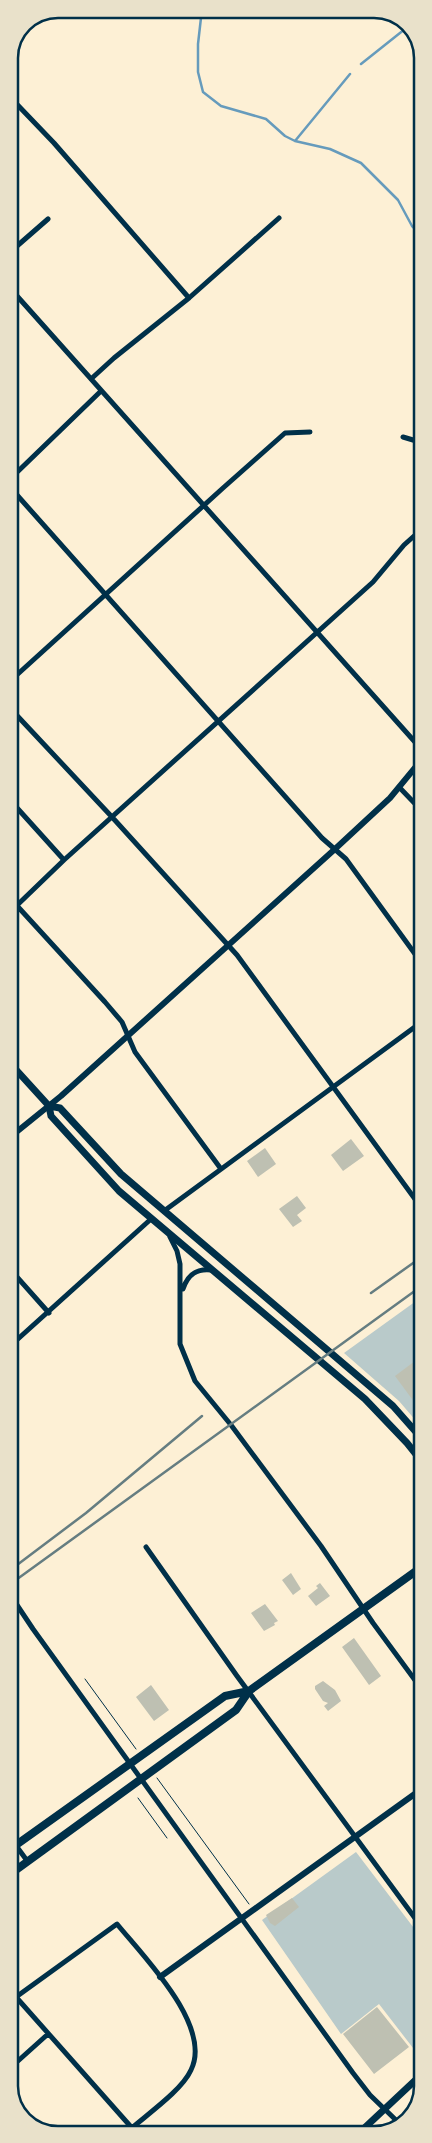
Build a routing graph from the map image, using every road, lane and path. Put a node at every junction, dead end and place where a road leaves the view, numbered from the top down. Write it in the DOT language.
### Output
graph roads {
  1 [pos="18,105"];
  2 [pos="279,218"];
  3 [pos="48,219"];
  4 [pos="18,245"];
  5 [pos="18,297"];
  6 [pos="188,298"];
  7 [pos="91,379"];
  8 [pos="101,391"];
  9 [pos="310,432"];
  10 [pos="403,437"];
  11 [pos="414,440"];
  12 [pos="18,471"];
  13 [pos="18,496"];
  14 [pos="204,504"];
  15 [pos="414,536"];
  16 [pos="105,594"];
  17 [pos="317,632"];
  18 [pos="18,674"];
  19 [pos="18,717"];
  20 [pos="218,721"];
  21 [pos="414,741"];
  22 [pos="414,769"];
  23 [pos="399,787"];
  24 [pos="414,803"];
  25 [pos="18,809"];
  26 [pos="112,817"];
  27 [pos="335,849"];
  28 [pos="64,860"];
  29 [pos="18,905"];
  30 [pos="18,907"];
  31 [pos="228,945"];
  32 [pos="414,953"];
  33 [pos="414,1028"];
  34 [pos="128,1036"];
  35 [pos="18,1072"];
  36 [pos="333,1086"];
  37 [pos="48,1106"];
  38 [pos="18,1131"];
  39 [pos="221,1169"];
  40 [pos="414,1198"];
  41 [pos="164,1211"];
  42 [pos="151,1219"];
  43 [pos="165,1230"];
  44 [pos="212,1270"];
  45 [pos="18,1278"];
  46 [pos="181,1294"];
  47 [pos="49,1313"];
  48 [pos="18,1339"];
  49 [pos="414,1430"];
  50 [pos="414,1453"];
  51 [pos="146,1548"];
  52 [pos="414,1573"];
  53 [pos="18,1606"];
  54 [pos="364,1609"];
  55 [pos="414,1678"];
  56 [pos="85,1679"];
  57 [pos="249,1691"];
  58 [pos="136,1749"];
  59 [pos="130,1764"];
  60 [pos="156,1778"];
  61 [pos="142,1779"];
  62 [pos="414,1794"];
  63 [pos="138,1798"];
  64 [pos="356,1836"];
  65 [pos="167,1838"];
  66 [pos="18,1844"];
  67 [pos="18,1853"];
  68 [pos="28,1862"];
  69 [pos="18,1869"];
  70 [pos="249,1905"];
  71 [pos="414,1916"];
  72 [pos="241,1919"];
  73 [pos="160,1977"];
  74 [pos="18,1996"];
  75 [pos="18,1999"];
  76 [pos="48,2034"];
  77 [pos="18,2061"];
  78 [pos="414,2082"];
  79 [pos="385,2110"];
  80 [pos="395,2120"];
  81 [pos="129,2125"];
  82 [pos="135,2125"];
  83 [pos="368,2125"];
  1 -- 6 [label="street"];
  2 -- 6 [label="street"];
  3 -- 4 [label="street"];
  5 -- 7 [label="street"];
  6 -- 7 [label="street"];
  7 -- 8 [label="street"];
  8 -- 12 [label="street"];
  8 -- 14 [label="street"];
  9 -- 14 [label="street"];
  10 -- 11 [label="street"];
  13 -- 16 [label="street"];
  14 -- 16 [label="street"];
  14 -- 17 [label="street"];
  15 -- 17 [label="street"];
  16 -- 18 [label="street"];
  16 -- 20 [label="street"];
  17 -- 20 [label="street"];
  17 -- 21 [label="street"];
  19 -- 26 [label="street"];
  20 -- 26 [label="street"];
  20 -- 27 [label="street"];
  22 -- 23 [label="street"];
  23 -- 24 [label="street"];
  23 -- 27 [label="street"];
  25 -- 28 [label="street"];
  26 -- 28 [label="street"];
  26 -- 31 [label="street"];
  27 -- 31 [label="street"];
  27 -- 32 [label="street"];
  28 -- 29 [label="street"];
  30 -- 34 [label="street"];
  31 -- 34 [label="street"];
  31 -- 36 [label="street"];
  33 -- 36 [label="street"];
  34 -- 37 [label="street"];
  34 -- 39 [label="street"];
  35 -- 37 [label="main road"];
  36 -- 39 [label="street"];
  36 -- 40 [label="street"];
  37 -- 38 [label="street"];
  37 -- 41 [label="main road"];
  37 -- 42 [label="main road"];
  39 -- 41 [label="street"];
  41 -- 49 [label="main road"];
  42 -- 43 [label="main road"];
  42 -- 47 [label="street"];
  43 -- 44 [label="main road"];
  43 -- 46 [label="street"];
  44 -- 46 [label="street"];
  44 -- 50 [label="main road"];
  45 -- 47 [label="street"];
  46 -- 54 [label="street"];
  47 -- 48 [label="street"];
  51 -- 57 [label="street"];
  52 -- 54 [label="main road"];
  53 -- 59 [label="street"];
  54 -- 55 [label="street"];
  54 -- 57 [label="main road"];
  56 -- 58 [label="path"];
  57 -- 59 [label="main road"];
  57 -- 61 [label="main road"];
  57 -- 64 [label="street"];
  59 -- 61 [label="street"];
  59 -- 66 [label="main road"];
  60 -- 70 [label="path"];
  61 -- 68 [label="main road"];
  61 -- 72 [label="street"];
  62 -- 64 [label="street"];
  63 -- 65 [label="path"];
  64 -- 71 [label="street"];
  64 -- 72 [label="street"];
  67 -- 68 [label="street"];
  68 -- 69 [label="main road"];
  72 -- 73 [label="street"];
  72 -- 79 [label="street"];
  73 -- 74 [label="street"];
  73 -- 82 [label="street"];
  75 -- 76 [label="street"];
  76 -- 77 [label="street"];
  76 -- 81 [label="street"];
  78 -- 79 [label="main road"];
  79 -- 80 [label="street"];
  79 -- 83 [label="main road"];
}
